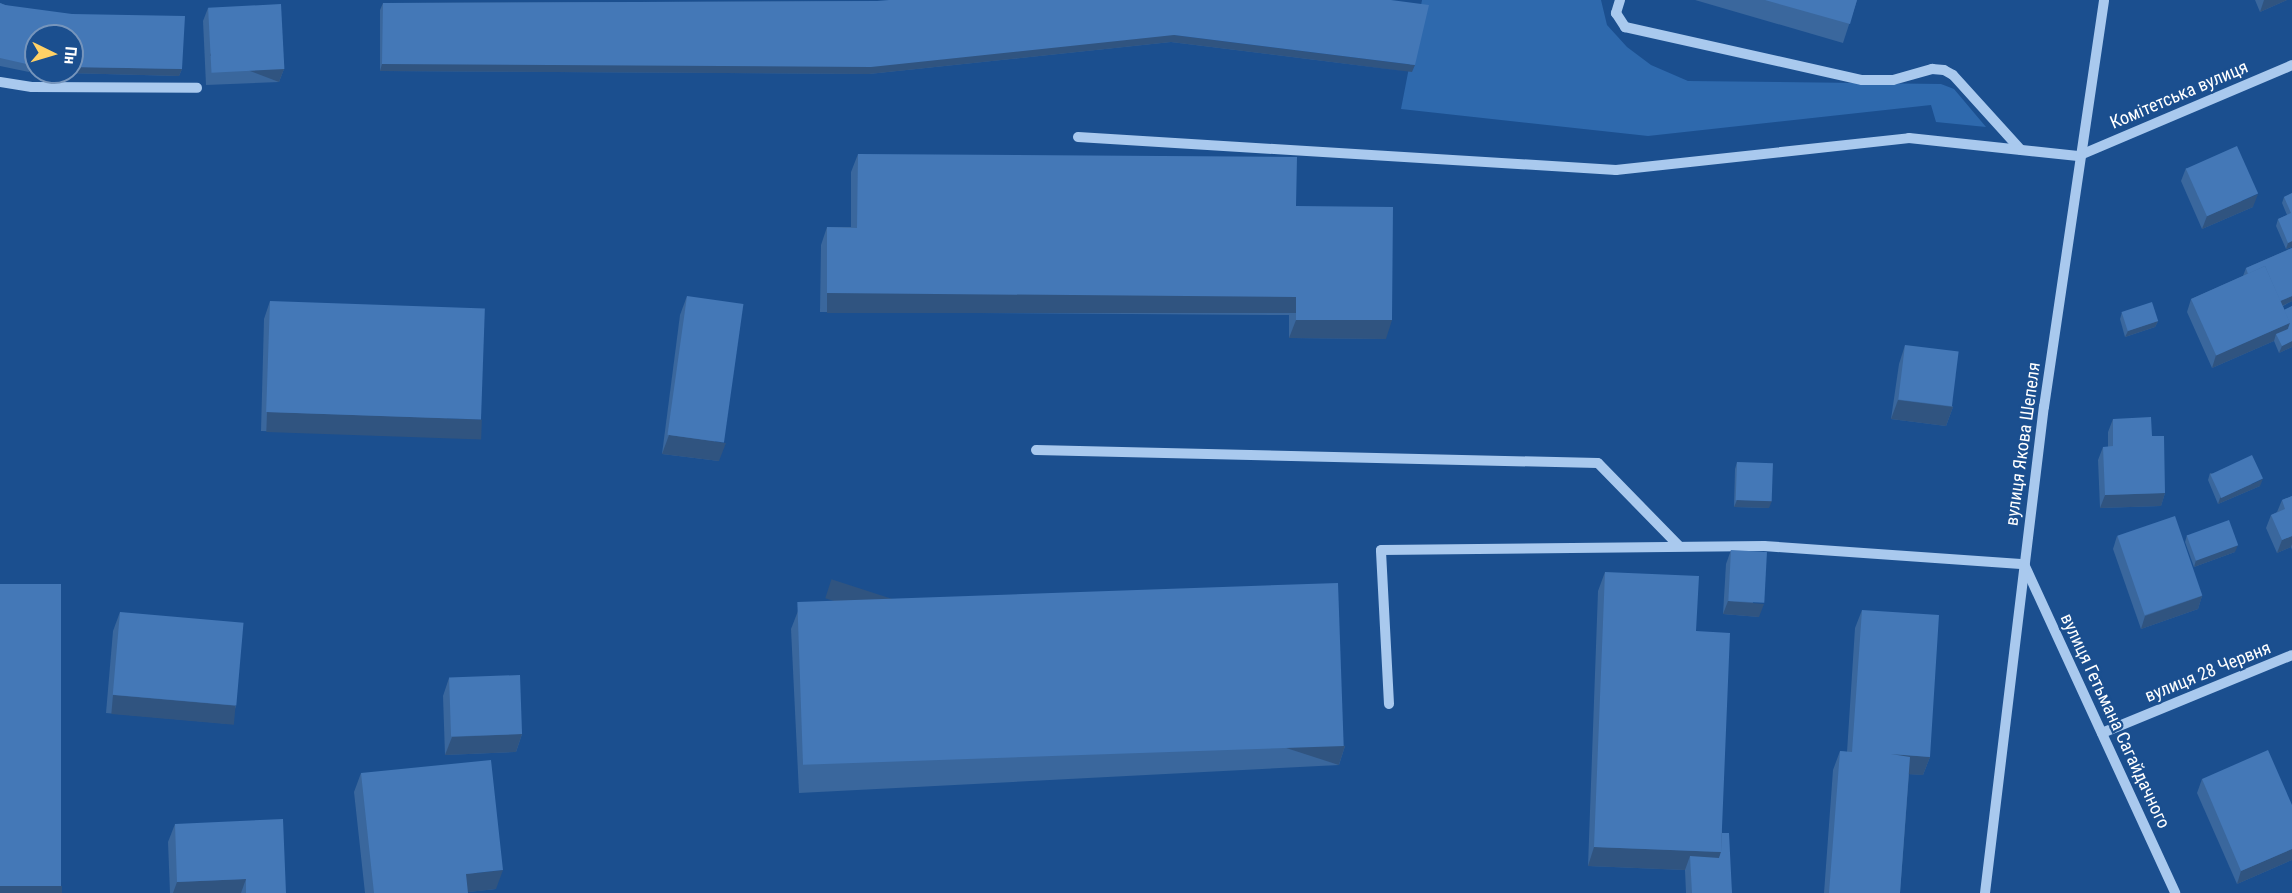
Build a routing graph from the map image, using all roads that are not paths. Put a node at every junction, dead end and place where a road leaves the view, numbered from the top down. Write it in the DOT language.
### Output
graph roads {
  1 [pos="1620,0"];
  2 [pos="2104,0"];
  3 [pos="2292,65"];
  4 [pos="0,82"];
  5 [pos="197,88"];
  6 [pos="1078,137"];
  7 [pos="2021,150"];
  8 [pos="2078,156"];
  9 [pos="1036,450"];
  10 [pos="1677,545"];
  11 [pos="2024,564"];
  12 [pos="2292,655"];
  13 [pos="1389,704"];
  14 [pos="2102,733"];
  15 [pos="1985,893"];
  16 [pos="2175,893"];
  1 -- 7 [label="street"];
  2 -- 8 [label="street, вулиця Якова Шепеля"];
  3 -- 8 [label="street, Комітетська вулиця"];
  4 -- 5 [label="street"];
  6 -- 7 [label="street"];
  7 -- 8 [label="street"];
  8 -- 11 [label="street, вулиця Якова Шепеля"];
  9 -- 10 [label="street"];
  10 -- 11 [label="street"];
  10 -- 13 [label="street"];
  11 -- 14 [label="street, вулиця Гетьмана Сагайдачного"];
  11 -- 15 [label="street, вулиця Якова Шепеля"];
  12 -- 14 [label="street, вулиця 28 Червня"];
  14 -- 16 [label="street, вулиця Гетьмана Сагайдачного"];
}
